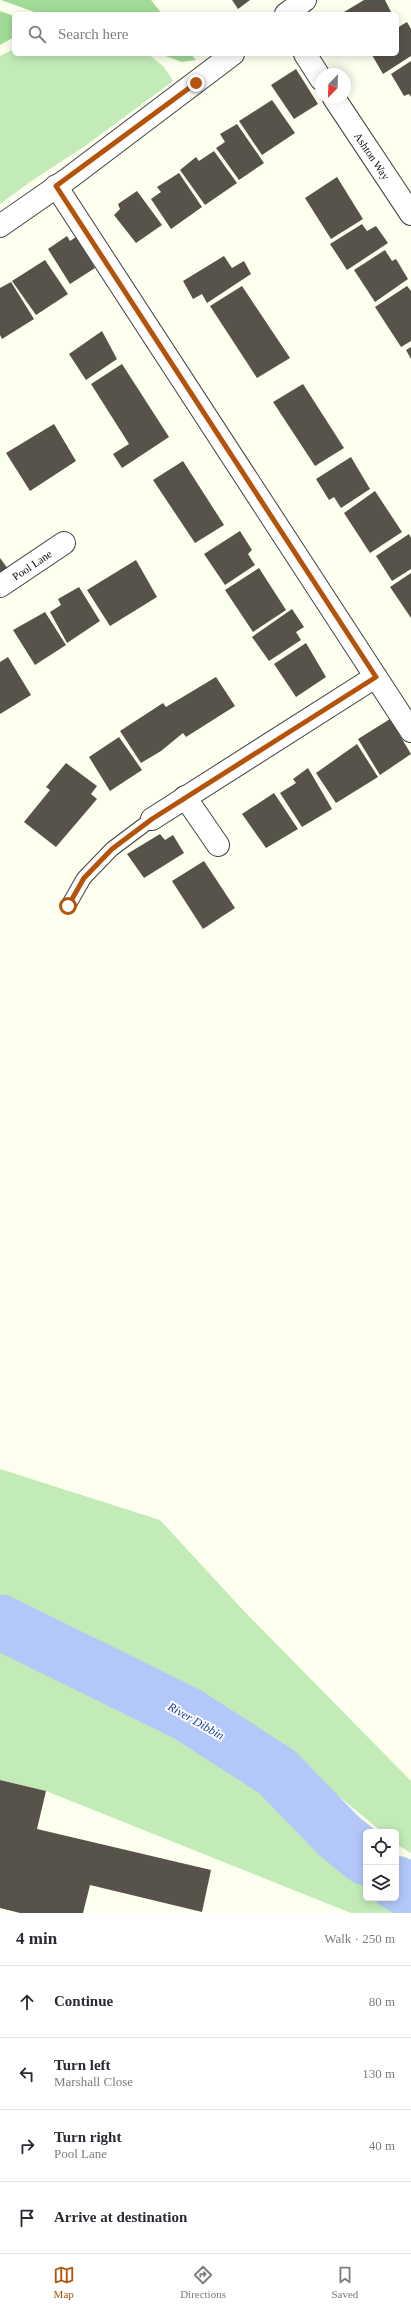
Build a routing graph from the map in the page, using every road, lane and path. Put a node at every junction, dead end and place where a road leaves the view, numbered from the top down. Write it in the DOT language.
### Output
graph roads {
  1 [pos="305,0"];
  2 [pos="289,12"];
  3 [pos="231,56"];
  4 [pos="306,56"];
  5 [pos="315,69"];
  6 [pos="338,104"];
  7 [pos="56,186"];
  8 [pos="411,214"];
  9 [pos="0,226"];
  10 [pos="64,543"];
  11 [pos="0,586"];
  12 [pos="376,677"];
  13 [pos="411,731"];
  14 [pos="186,797"];
  15 [pos="152,819"];
  16 [pos="218,845"];
  17 [pos="68,906"];
  1 -- 2 [label="street"];
  3 -- 7 [label="street"];
  4 -- 5 [label="street"];
  6 -- 8 [label="street, Ashton Way"];
  7 -- 9 [label="street"];
  7 -- 12 [label="street"];
  10 -- 11 [label="street, Pool Lane"];
  12 -- 13 [label="street"];
  12 -- 14 [label="street"];
  14 -- 15 [label="street"];
  14 -- 16 [label="street"];
  15 -- 17 [label="lane"];
}
